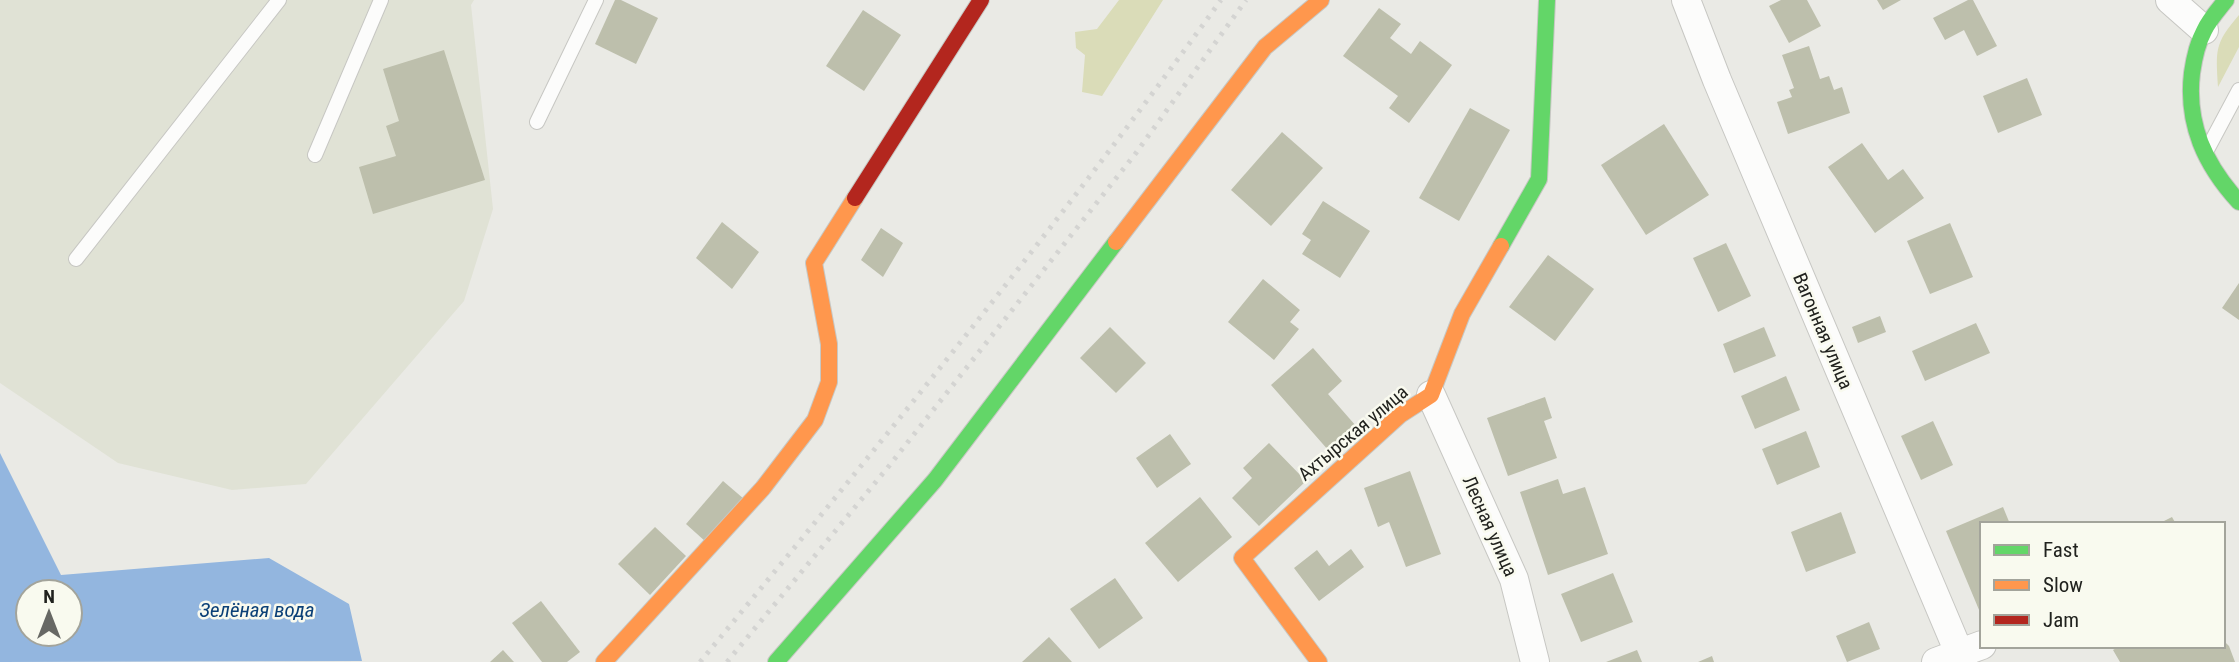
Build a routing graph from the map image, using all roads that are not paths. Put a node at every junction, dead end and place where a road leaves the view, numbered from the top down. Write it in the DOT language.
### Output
graph roads {
  1 [pos="279,0"];
  2 [pos="381,0"];
  3 [pos="596,0"];
  4 [pos="981,0"];
  5 [pos="1321,0"];
  6 [pos="1547,0"];
  7 [pos="1686,0"];
  8 [pos="2170,0"];
  9 [pos="2226,0"];
  10 [pos="2204,30"];
  11 [pos="2239,90"];
  12 [pos="537,122"];
  13 [pos="315,155"];
  14 [pos="2204,157"];
  15 [pos="2239,202"];
  16 [pos="76,259"];
  17 [pos="1431,395"];
  18 [pos="1960,656"];
  19 [pos="604,662"];
  20 [pos="776,662"];
  21 [pos="1320,662"];
  22 [pos="1535,662"];
  1 -- 16 [label="lane"];
  2 -- 13 [label="lane"];
  3 -- 12 [label="lane"];
  4 -- 19 [label="street"];
  5 -- 20 [label="street"];
  6 -- 17 [label="street, Ахтырская улица"];
  7 -- 18 [label="street, Вагонная улица"];
  8 -- 10 [label="street"];
  9 -- 10 [label="street"];
  10 -- 14 [label="street"];
  11 -- 14 [label="lane"];
  14 -- 15 [label="street"];
  17 -- 21 [label="street, Ахтырская улица"];
  17 -- 22 [label="street, Лесная улица"];
}
